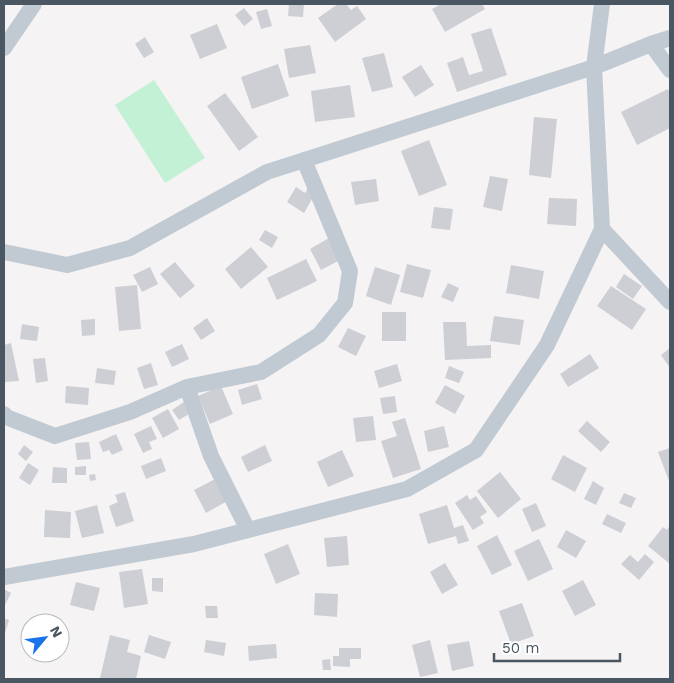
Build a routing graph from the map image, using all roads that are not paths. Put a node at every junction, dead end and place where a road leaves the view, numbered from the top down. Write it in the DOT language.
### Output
graph roads {
  1 [pos="34,4"];
  2 [pos="602,4"];
  3 [pos="670,38"];
  4 [pos="651,44"];
  5 [pos="4,48"];
  6 [pos="594,68"];
  7 [pos="670,70"];
  8 [pos="304,160"];
  9 [pos="602,229"];
  10 [pos="4,252"];
  11 [pos="670,302"];
  12 [pos="187,387"];
  13 [pos="4,414"];
  14 [pos="248,530"];
  15 [pos="4,576"];
  1 -- 5 [label="street"];
  2 -- 6 [label="street"];
  3 -- 4 [label="street"];
  4 -- 6 [label="street"];
  4 -- 7 [label="street"];
  6 -- 8 [label="street"];
  6 -- 9 [label="street"];
  8 -- 10 [label="street"];
  8 -- 12 [label="street"];
  9 -- 11 [label="street"];
  9 -- 14 [label="street"];
  12 -- 13 [label="street"];
  12 -- 14 [label="street"];
  14 -- 15 [label="street"];
}
